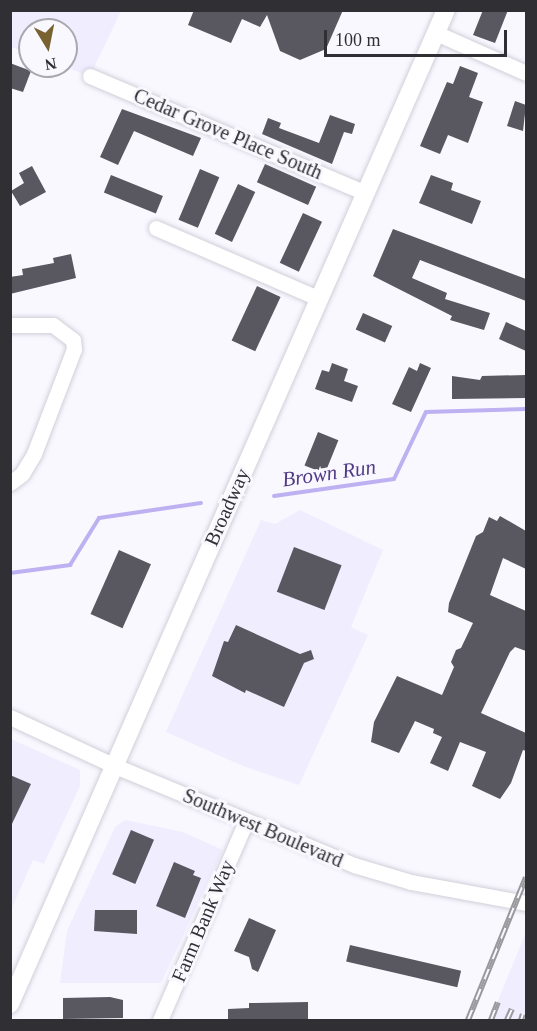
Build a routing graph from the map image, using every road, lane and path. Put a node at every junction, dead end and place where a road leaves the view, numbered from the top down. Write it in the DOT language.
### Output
graph roads {
  1 [pos="446,10"];
  2 [pos="436,33"];
  3 [pos="526,73"];
  4 [pos="90,76"];
  5 [pos="365,192"];
  6 [pos="156,228"];
  7 [pos="318,298"];
  8 [pos="10,325"];
  9 [pos="10,483"];
  10 [pos="10,717"];
  11 [pos="115,766"];
  12 [pos="246,821"];
  13 [pos="526,903"];
  14 [pos="10,1004"];
  15 [pos="160,1020"];
  1 -- 2 [label="main road, Broadway"];
  2 -- 3 [label="street"];
  2 -- 5 [label="main road, Broadway"];
  4 -- 5 [label="street, Cedar Grove Place South"];
  5 -- 7 [label="main road, Broadway"];
  6 -- 7 [label="street"];
  7 -- 11 [label="main road, Broadway"];
  8 -- 9 [label="street"];
  10 -- 11 [label="street, Southwest Boulevard"];
  11 -- 12 [label="street, Southwest Boulevard"];
  11 -- 14 [label="main road, Broadway"];
  12 -- 13 [label="street, Southwest Boulevard"];
  12 -- 15 [label="street, Farm Bank Way"];
}
